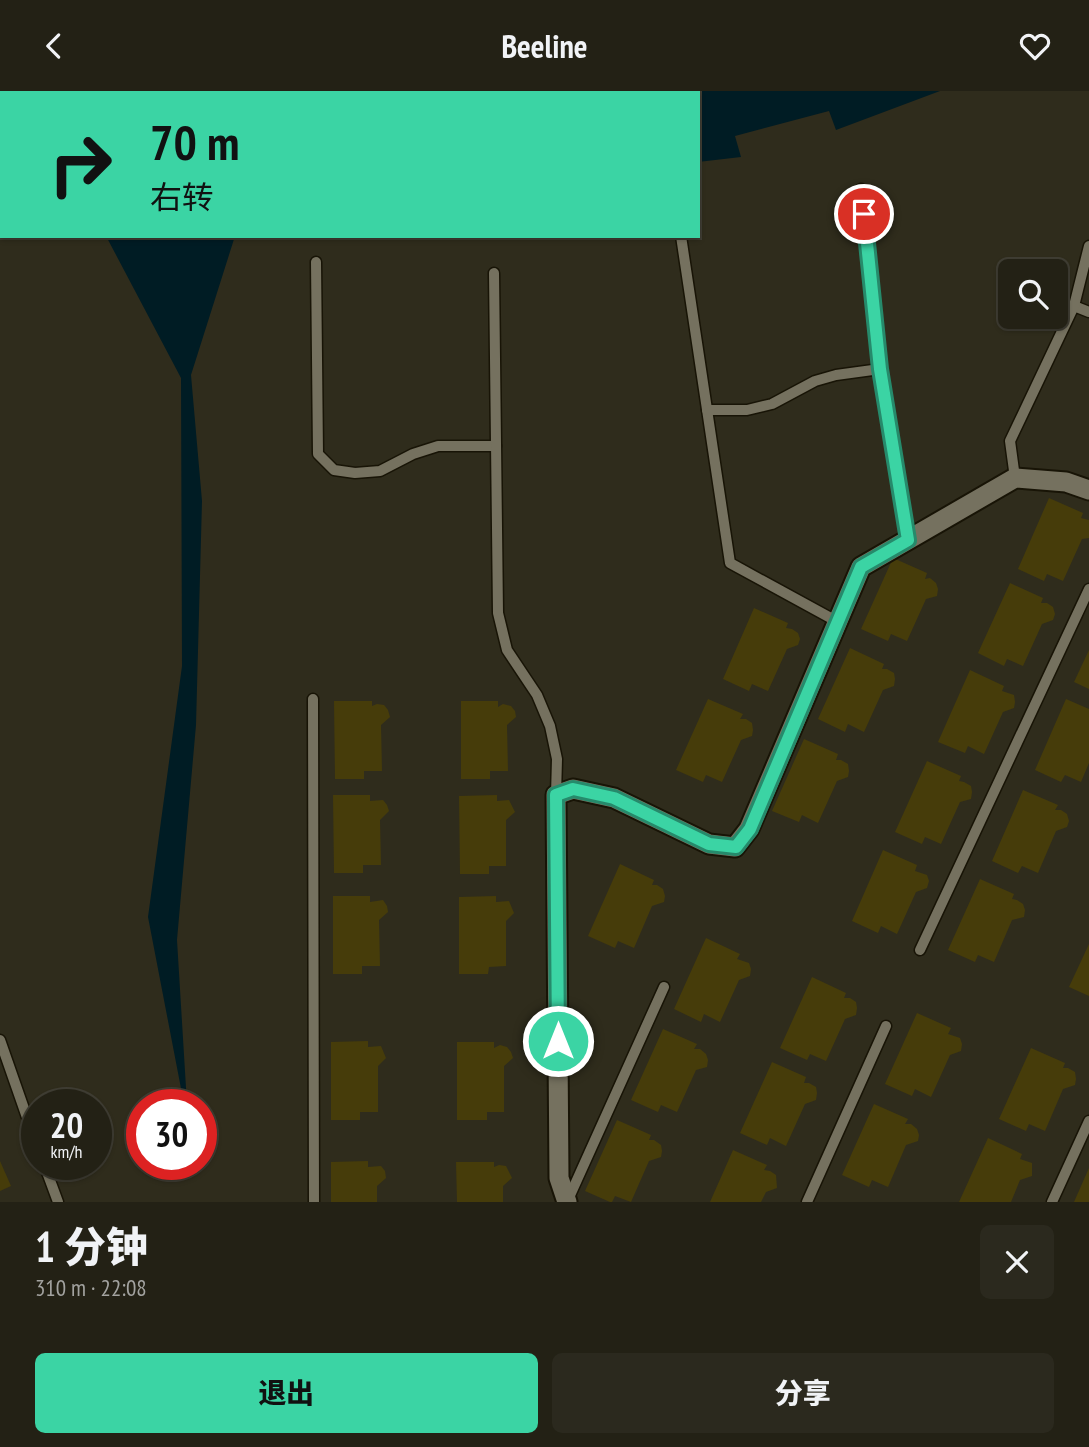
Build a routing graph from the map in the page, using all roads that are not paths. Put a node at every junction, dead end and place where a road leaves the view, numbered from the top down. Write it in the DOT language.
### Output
graph roads {
  1 [pos="861,189"];
  2 [pos="681,238"];
  3 [pos="1089,246"];
  4 [pos="316,262"];
  5 [pos="494,273"];
  6 [pos="1074,306"];
  7 [pos="1089,312"];
  8 [pos="880,369"];
  9 [pos="707,410"];
  10 [pos="496,446"];
  11 [pos="1015,478"];
  12 [pos="1089,490"];
  13 [pos="908,540"];
  14 [pos="1089,589"];
  15 [pos="838,622"];
  16 [pos="313,699"];
  17 [pos="556,795"];
  18 [pos="920,950"];
  19 [pos="664,987"];
  20 [pos="886,1026"];
  21 [pos="0,1040"];
  22 [pos="21,1100"];
  23 [pos="1089,1121"];
  24 [pos="50,1180"];
  25 [pos="58,1202"];
  26 [pos="314,1202"];
  27 [pos="567,1202"];
  28 [pos="807,1202"];
  29 [pos="1052,1202"];
  1 -- 8 [label="lane"];
  2 -- 9 [label="lane"];
  3 -- 6 [label="lane"];
  4 -- 10 [label="lane"];
  5 -- 10 [label="lane"];
  6 -- 7 [label="lane"];
  6 -- 11 [label="lane"];
  8 -- 9 [label="lane"];
  8 -- 13 [label="lane"];
  9 -- 15 [label="lane"];
  10 -- 17 [label="lane"];
  11 -- 12 [label="street"];
  11 -- 13 [label="street"];
  13 -- 15 [label="street"];
  14 -- 18 [label="lane"];
  15 -- 17 [label="street"];
  16 -- 26 [label="lane"];
  17 -- 27 [label="street"];
  19 -- 27 [label="lane"];
  20 -- 28 [label="lane"];
  21 -- 22 [label="lane"];
  23 -- 29 [label="lane"];
  24 -- 25 [label="lane"];
}
